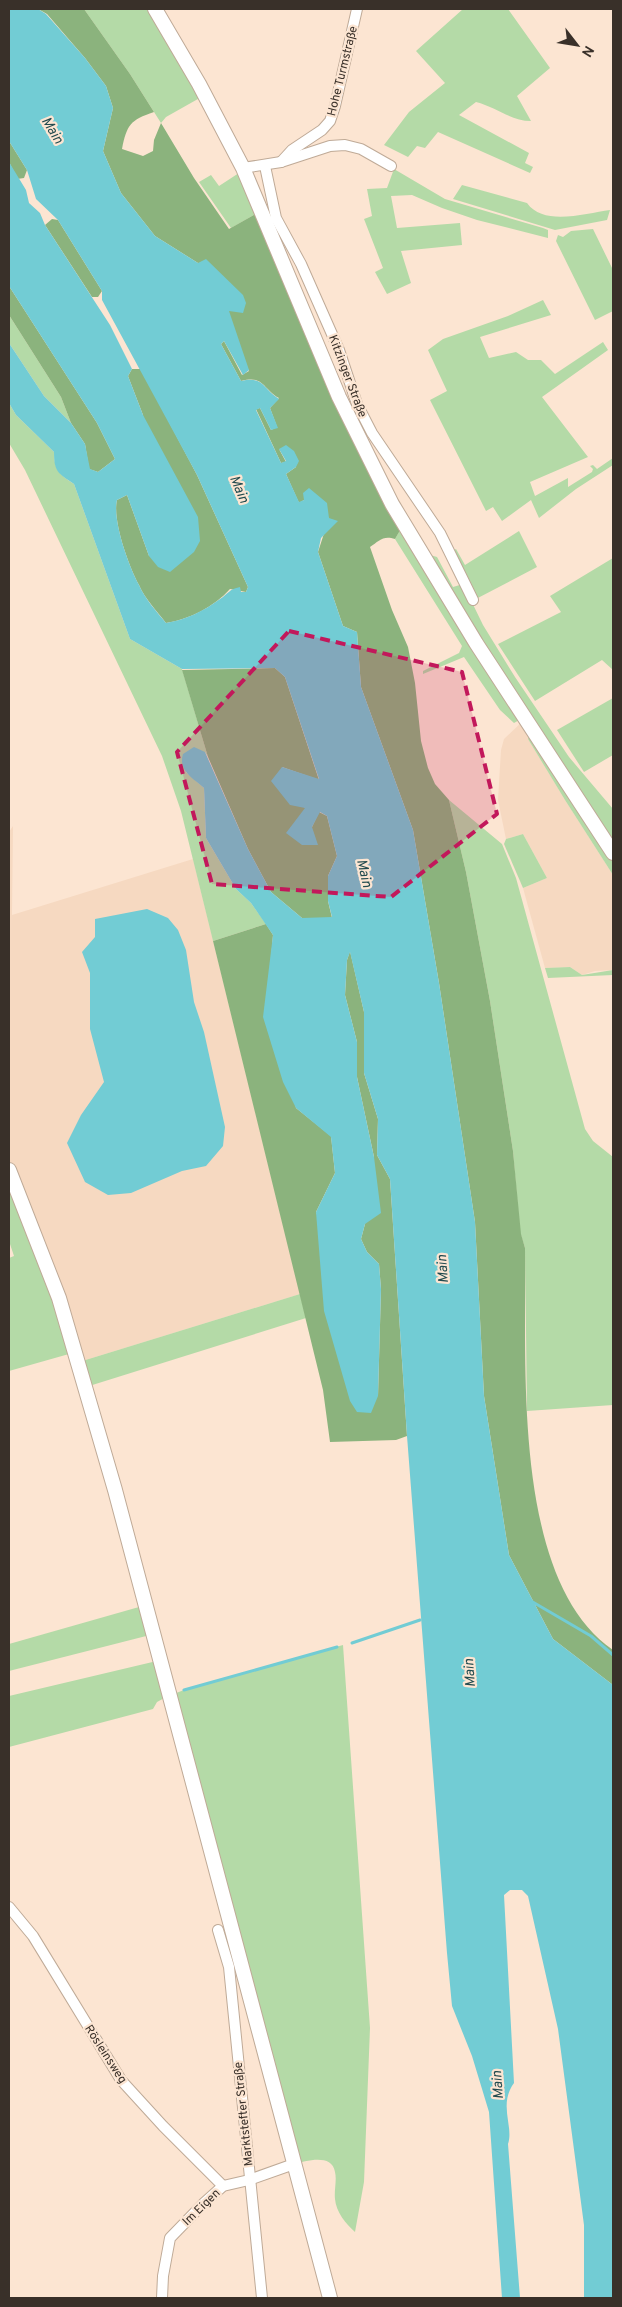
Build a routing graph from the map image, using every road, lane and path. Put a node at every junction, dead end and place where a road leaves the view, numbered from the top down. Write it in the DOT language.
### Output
graph roads {
  1 [pos="155,9"];
  2 [pos="357,9"];
  3 [pos="281,162"];
  4 [pos="265,166"];
  5 [pos="392,166"];
  6 [pos="243,168"];
  7 [pos="472,600"];
  8 [pos="613,852"];
  9 [pos="9,1170"];
  10 [pos="9,1907"];
  11 [pos="218,1930"];
  12 [pos="294,2164"];
  13 [pos="249,2180"];
  14 [pos="223,2186"];
  15 [pos="162,2298"];
  16 [pos="262,2298"];
  17 [pos="330,2298"];
  1 -- 6 [label="main road"];
  2 -- 3 [label="street, Hohe Turmstraße"];
  3 -- 4 [label="street, Hohe Turmstraße"];
  3 -- 5 [label="street"];
  4 -- 6 [label="street, Hohe Turmstraße"];
  4 -- 7 [label="street, Kitzinger Straße"];
  6 -- 8 [label="main road"];
  9 -- 12 [label="main road"];
  10 -- 14 [label="street, Rösleinsweg"];
  11 -- 13 [label="street, Marktstefter Straße"];
  12 -- 13 [label="street, Im Eigen"];
  12 -- 17 [label="main road"];
  13 -- 14 [label="street, Im Eigen"];
  13 -- 16 [label="street, Marktstefter Straße"];
  14 -- 15 [label="street, Im Eigen"];
}
